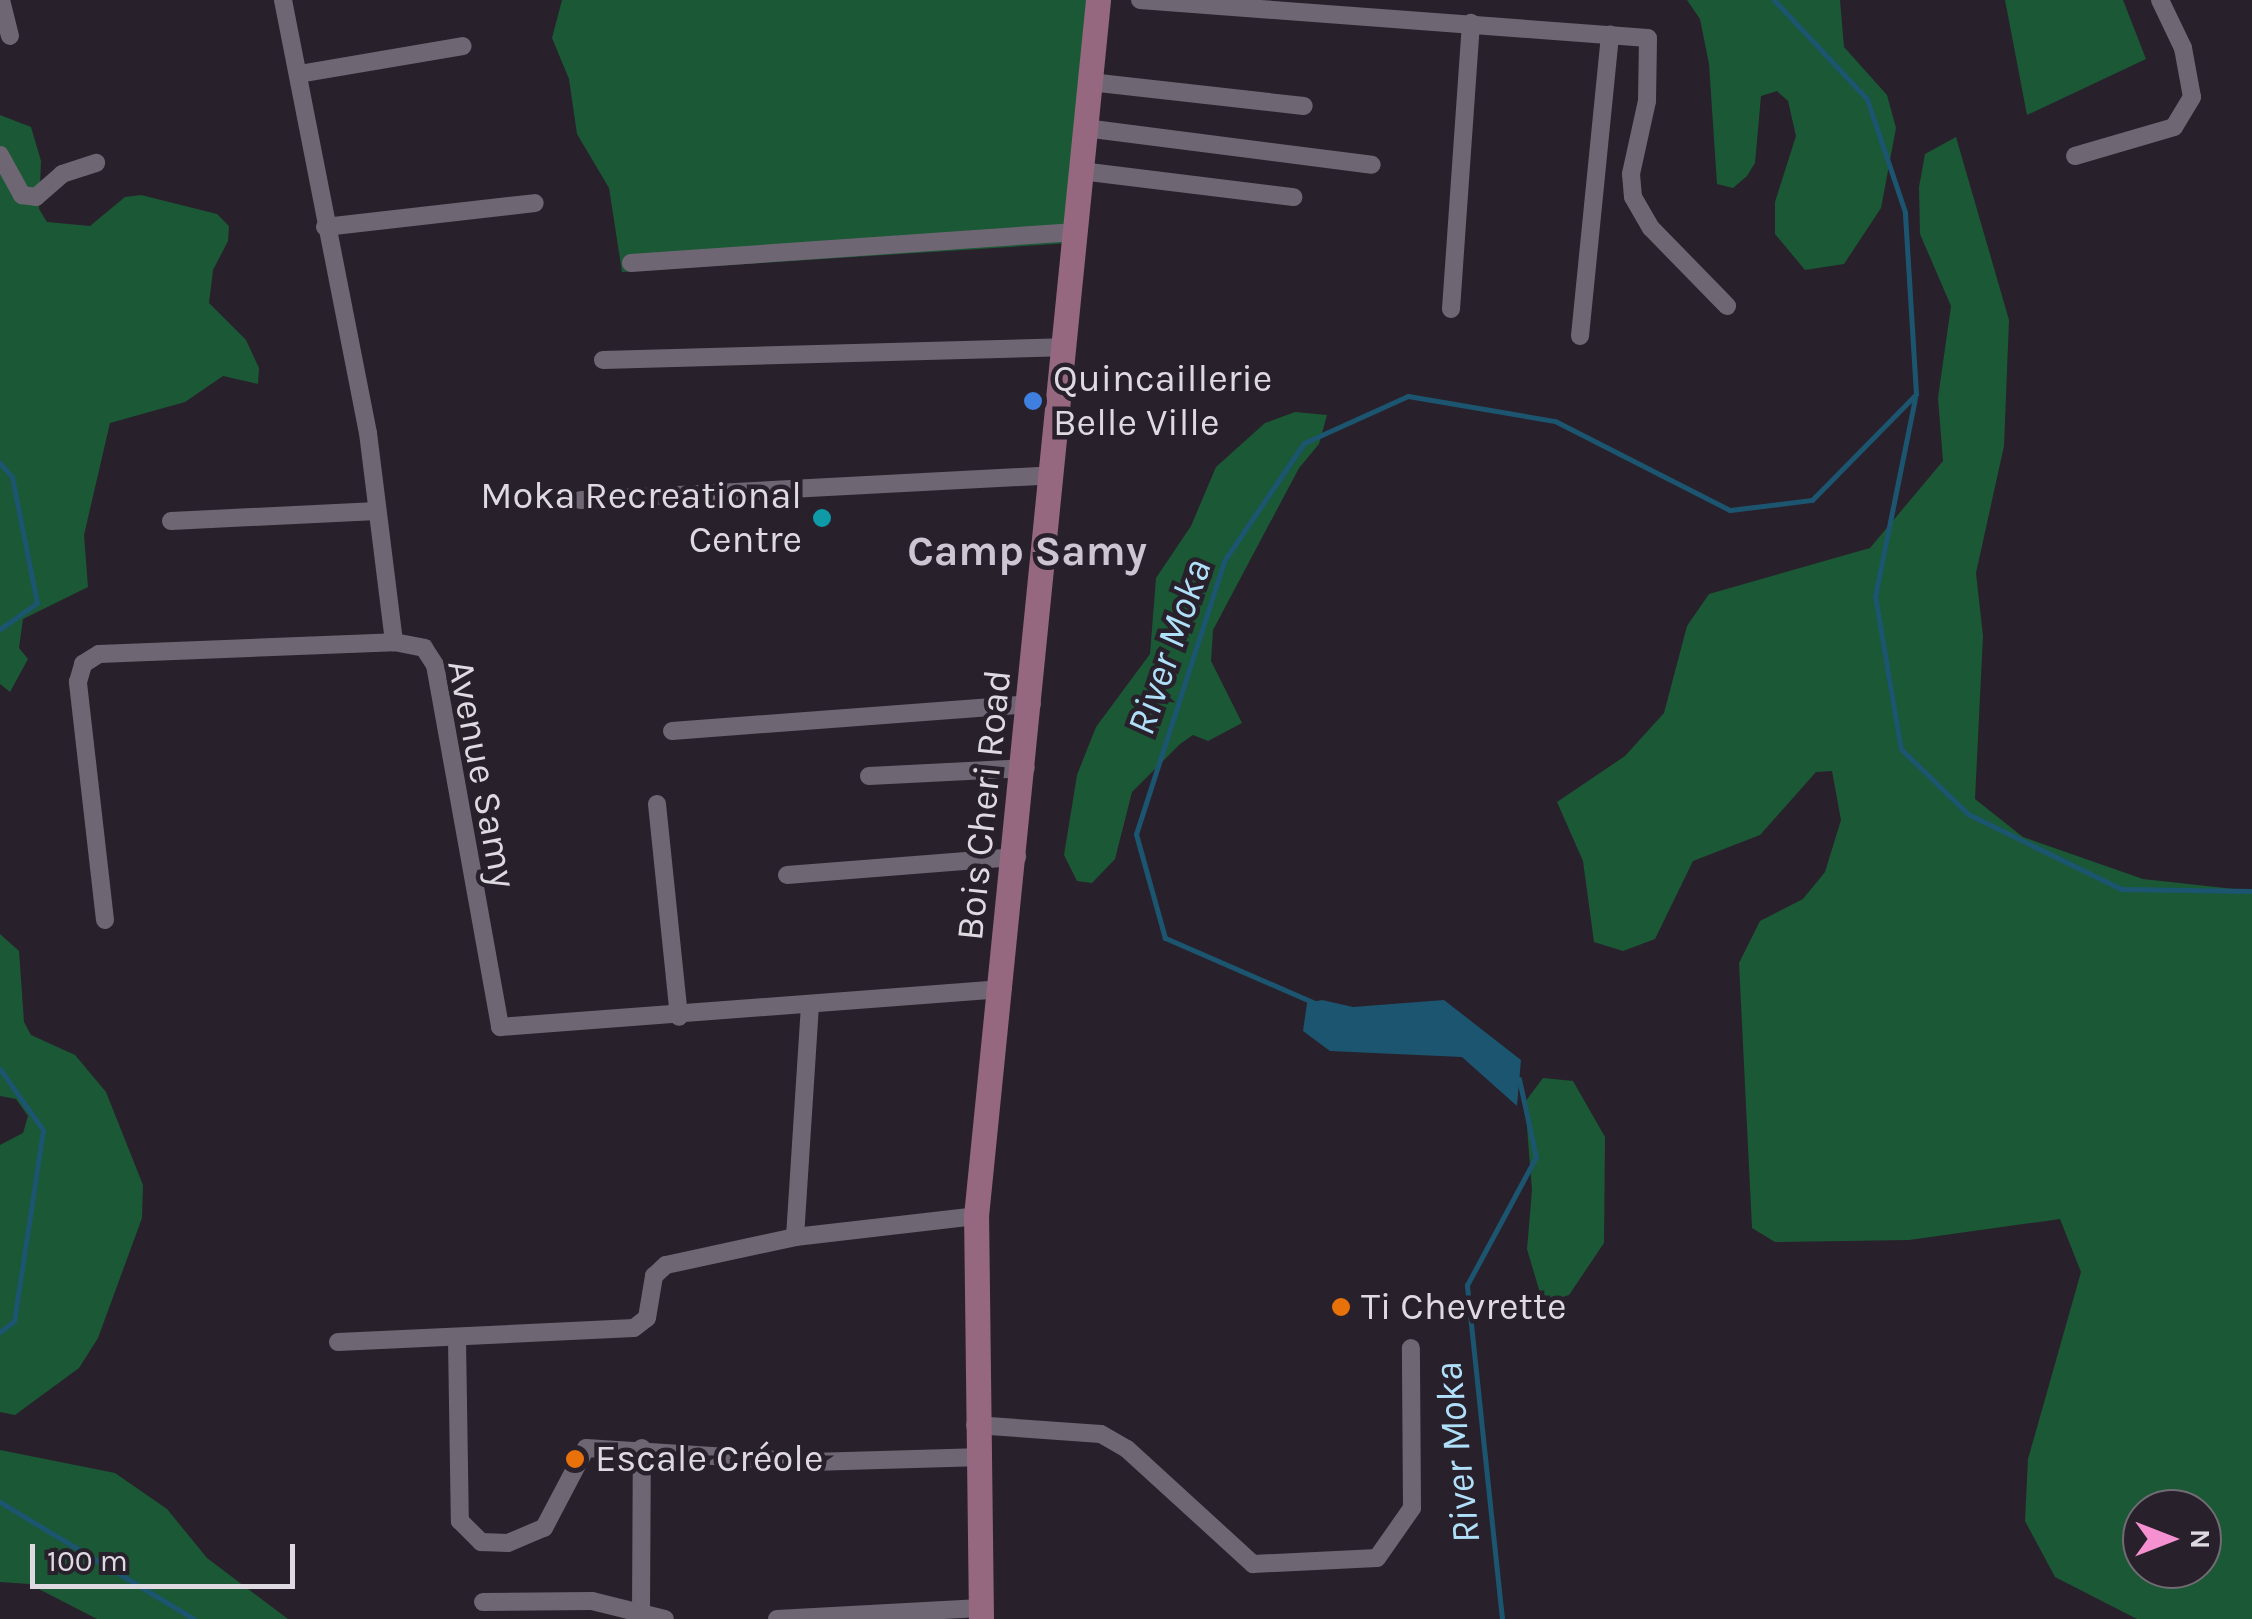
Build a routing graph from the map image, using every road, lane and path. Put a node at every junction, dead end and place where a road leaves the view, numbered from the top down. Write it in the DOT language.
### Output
graph roads {
  1 [pos="1,0"];
  2 [pos="283,0"];
  3 [pos="1098,0"];
  4 [pos="1140,0"];
  5 [pos="1460,0"];
  6 [pos="2160,0"];
  7 [pos="1464,22"];
  8 [pos="1610,34"];
  9 [pos="10,36"];
  10 [pos="463,46"];
  11 [pos="299,74"];
  12 [pos="1090,82"];
  13 [pos="1304,106"];
  14 [pos="1085,128"];
  15 [pos="0,155"];
  16 [pos="2075,156"];
  17 [pos="96,162"];
  18 [pos="1372,164"];
  19 [pos="1081,172"];
  20 [pos="1293,197"];
  21 [pos="535,203"];
  22 [pos="325,227"];
  23 [pos="1072,232"];
  24 [pos="631,262"];
  25 [pos="1727,306"];
  26 [pos="1451,309"];
  27 [pos="1580,336"];
  28 [pos="1062,347"];
  29 [pos="603,360"];
  30 [pos="1052,475"];
  31 [pos="580,500"];
  32 [pos="377,511"];
  33 [pos="171,521"];
  34 [pos="394,642"];
  35 [pos="1032,704"];
  36 [pos="672,732"];
  37 [pos="1026,768"];
  38 [pos="869,776"];
  39 [pos="657,804"];
  40 [pos="1017,858"];
  41 [pos="787,875"];
  42 [pos="105,920"];
  43 [pos="1003,989"];
  44 [pos="810,1006"];
  45 [pos="680,1017"];
  46 [pos="976,1216"];
  47 [pos="795,1236"];
  48 [pos="457,1340"];
  49 [pos="338,1342"];
  50 [pos="1412,1348"];
  51 [pos="975,1425"];
  52 [pos="642,1448"];
  53 [pos="975,1457"];
  54 [pos="483,1602"];
  55 [pos="981,1613"];
  56 [pos="641,1614"];
  57 [pos="665,1619"];
  58 [pos="777,1619"];
  1 -- 9 [label="street"];
  2 -- 11 [label="street, Avenue Samy"];
  3 -- 12 [label="main road, Bois Cheri Road"];
  4 -- 7 [label="street"];
  5 -- 7 [label="street"];
  6 -- 16 [label="street"];
  7 -- 8 [label="street"];
  7 -- 26 [label="street"];
  8 -- 25 [label="street"];
  8 -- 27 [label="street"];
  10 -- 11 [label="street"];
  11 -- 22 [label="street, Avenue Samy"];
  12 -- 13 [label="street"];
  12 -- 14 [label="main road, Bois Cheri Road"];
  14 -- 18 [label="street"];
  14 -- 19 [label="main road, Bois Cheri Road"];
  15 -- 17 [label="street"];
  19 -- 20 [label="street"];
  19 -- 23 [label="main road, Bois Cheri Road"];
  21 -- 22 [label="street"];
  22 -- 32 [label="street, Avenue Samy"];
  23 -- 24 [label="street"];
  23 -- 28 [label="main road, Bois Cheri Road"];
  28 -- 29 [label="street"];
  28 -- 30 [label="main road, Bois Cheri Road"];
  30 -- 31 [label="street"];
  30 -- 35 [label="main road, Bois Cheri Road"];
  32 -- 33 [label="street"];
  32 -- 34 [label="street, Avenue Samy"];
  34 -- 42 [label="street"];
  34 -- 45 [label="street, Avenue Samy"];
  35 -- 36 [label="street"];
  35 -- 37 [label="main road, Bois Cheri Road"];
  37 -- 38 [label="street"];
  37 -- 40 [label="main road, Bois Cheri Road"];
  39 -- 45 [label="street"];
  40 -- 41 [label="street"];
  40 -- 43 [label="main road, Bois Cheri Road"];
  43 -- 44 [label="street, Avenue Samy"];
  43 -- 46 [label="main road, Bois Cheri Road"];
  44 -- 45 [label="street, Avenue Samy"];
  44 -- 47 [label="street"];
  46 -- 47 [label="street"];
  46 -- 51 [label="main road, Bois Cheri Road"];
  47 -- 48 [label="street"];
  48 -- 49 [label="street"];
  48 -- 52 [label="street"];
  50 -- 51 [label="street"];
  51 -- 53 [label="main road, Bois Cheri Road"];
  52 -- 53 [label="street"];
  52 -- 56 [label="street"];
  53 -- 55 [label="main road, Bois Cheri Road"];
  54 -- 56 [label="street"];
  55 -- 58 [label="street"];
  56 -- 57 [label="street"];
}
